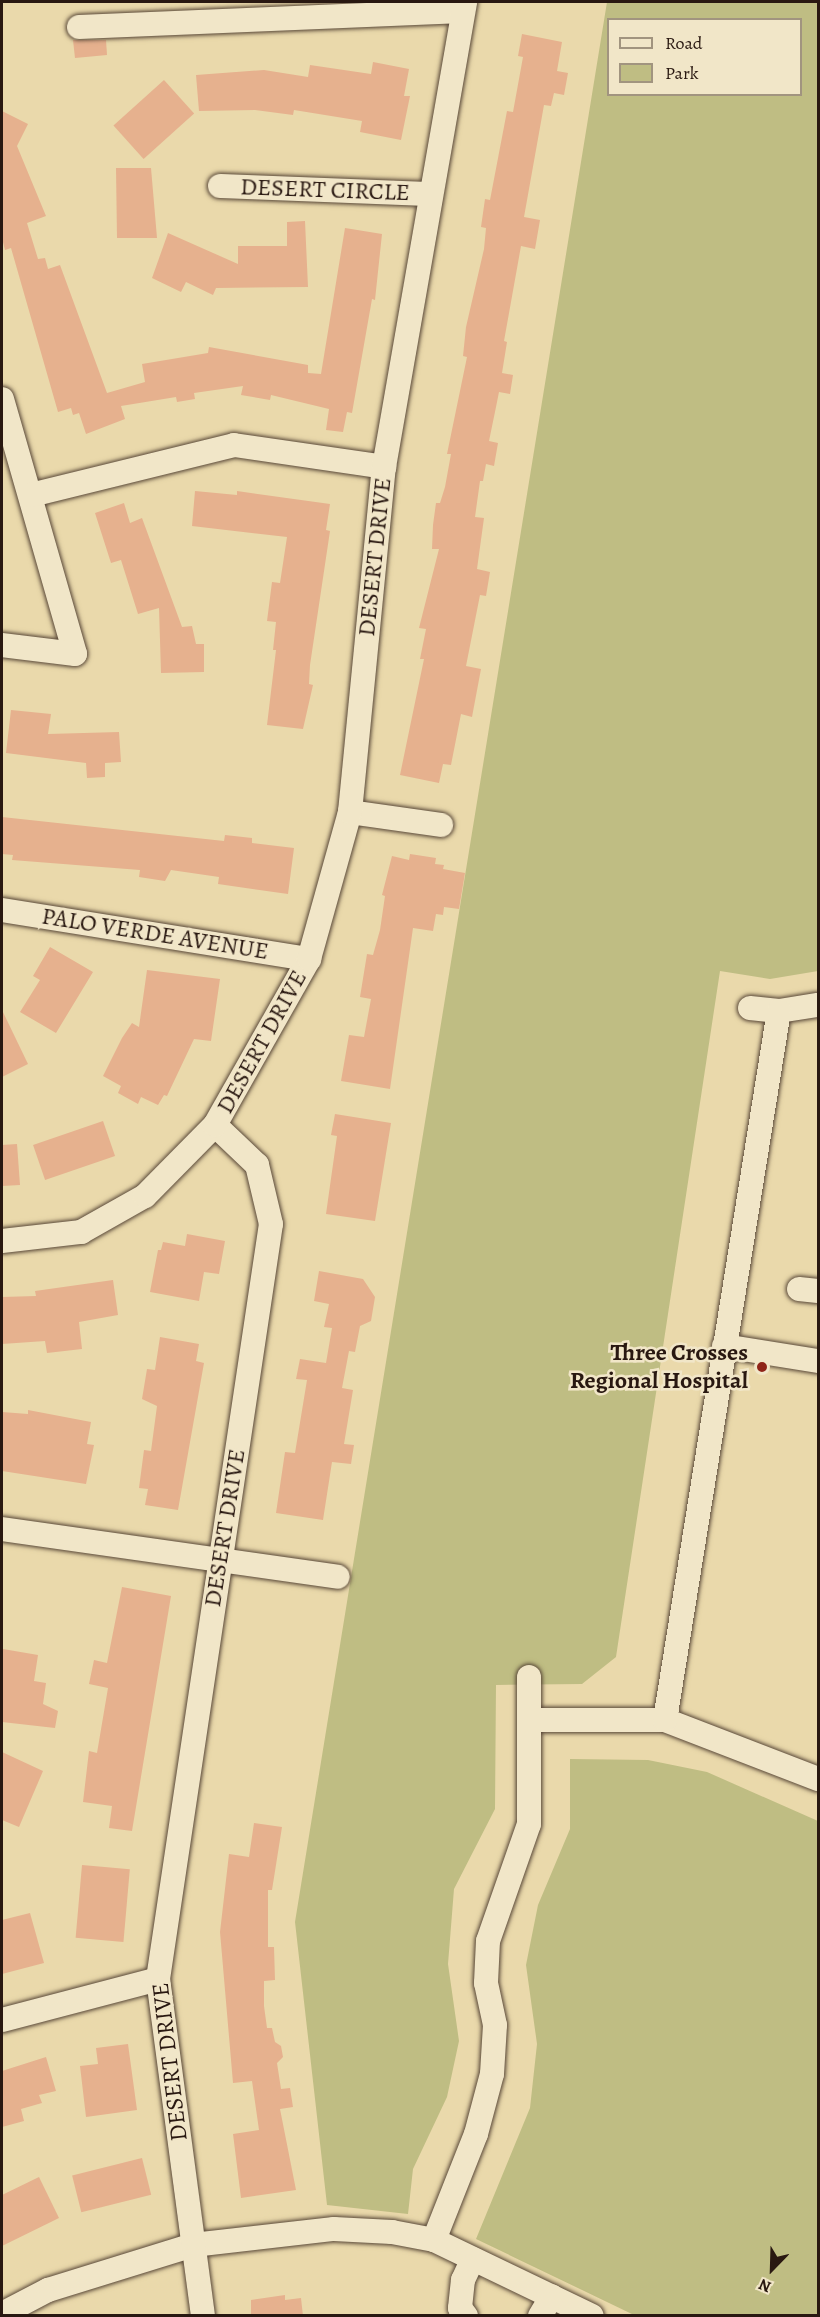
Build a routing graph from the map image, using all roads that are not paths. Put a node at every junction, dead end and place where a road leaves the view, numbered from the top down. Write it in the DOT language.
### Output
graph roads {
  1 [pos="464,6"];
  2 [pos="79,27"];
  3 [pos="220,186"];
  4 [pos="429,194"];
  5 [pos="2,399"];
  6 [pos="384,467"];
  7 [pos="31,495"];
  8 [pos="2,645"];
  9 [pos="350,812"];
  10 [pos="441,825"];
  11 [pos="2,910"];
  12 [pos="309,958"];
  13 [pos="819,1005"];
  14 [pos="750,1008"];
  15 [pos="779,1011"];
  16 [pos="215,1125"];
  17 [pos="2,1241"];
  18 [pos="724,1346"];
  19 [pos="819,1361"];
  20 [pos="2,1529"];
  21 [pos="220,1557"];
  22 [pos="338,1577"];
  23 [pos="529,1677"];
  24 [pos="532,1720"];
  25 [pos="664,1720"];
  26 [pos="819,1779"];
  27 [pos="158,1979"];
  28 [pos="2,2020"];
  29 [pos="434,2240"];
  30 [pos="193,2246"];
  31 [pos="473,2259"];
  32 [pos="546,2306"];
  33 [pos="2,2314"];
  34 [pos="203,2316"];
  35 [pos="466,2316"];
  36 [pos="592,2316"];
  1 -- 2 [label="street"];
  1 -- 4 [label="street, DESERT DRIVE"];
  3 -- 4 [label="street, DESERT CIRCLE"];
  4 -- 6 [label="street, DESERT DRIVE"];
  5 -- 7 [label="street"];
  6 -- 7 [label="street"];
  6 -- 9 [label="street, DESERT DRIVE"];
  7 -- 8 [label="street"];
  9 -- 10 [label="street"];
  9 -- 12 [label="street, DESERT DRIVE"];
  11 -- 12 [label="street, PALO VERDE AVENUE"];
  12 -- 16 [label="street, DESERT DRIVE"];
  13 -- 15 [label="street"];
  14 -- 15 [label="street"];
  15 -- 18 [label="street"];
  16 -- 17 [label="street"];
  16 -- 21 [label="street, DESERT DRIVE"];
  18 -- 19 [label="street"];
  18 -- 25 [label="street"];
  20 -- 21 [label="street"];
  21 -- 22 [label="street"];
  21 -- 27 [label="street, DESERT DRIVE"];
  23 -- 24 [label="street"];
  24 -- 25 [label="street"];
  24 -- 29 [label="street"];
  25 -- 26 [label="street"];
  27 -- 28 [label="street"];
  27 -- 30 [label="street, DESERT DRIVE"];
  29 -- 30 [label="street"];
  29 -- 31 [label="street"];
  30 -- 33 [label="street"];
  30 -- 34 [label="street, DESERT DRIVE"];
  31 -- 32 [label="street"];
  31 -- 35 [label="street"];
  32 -- 36 [label="street"];
}
